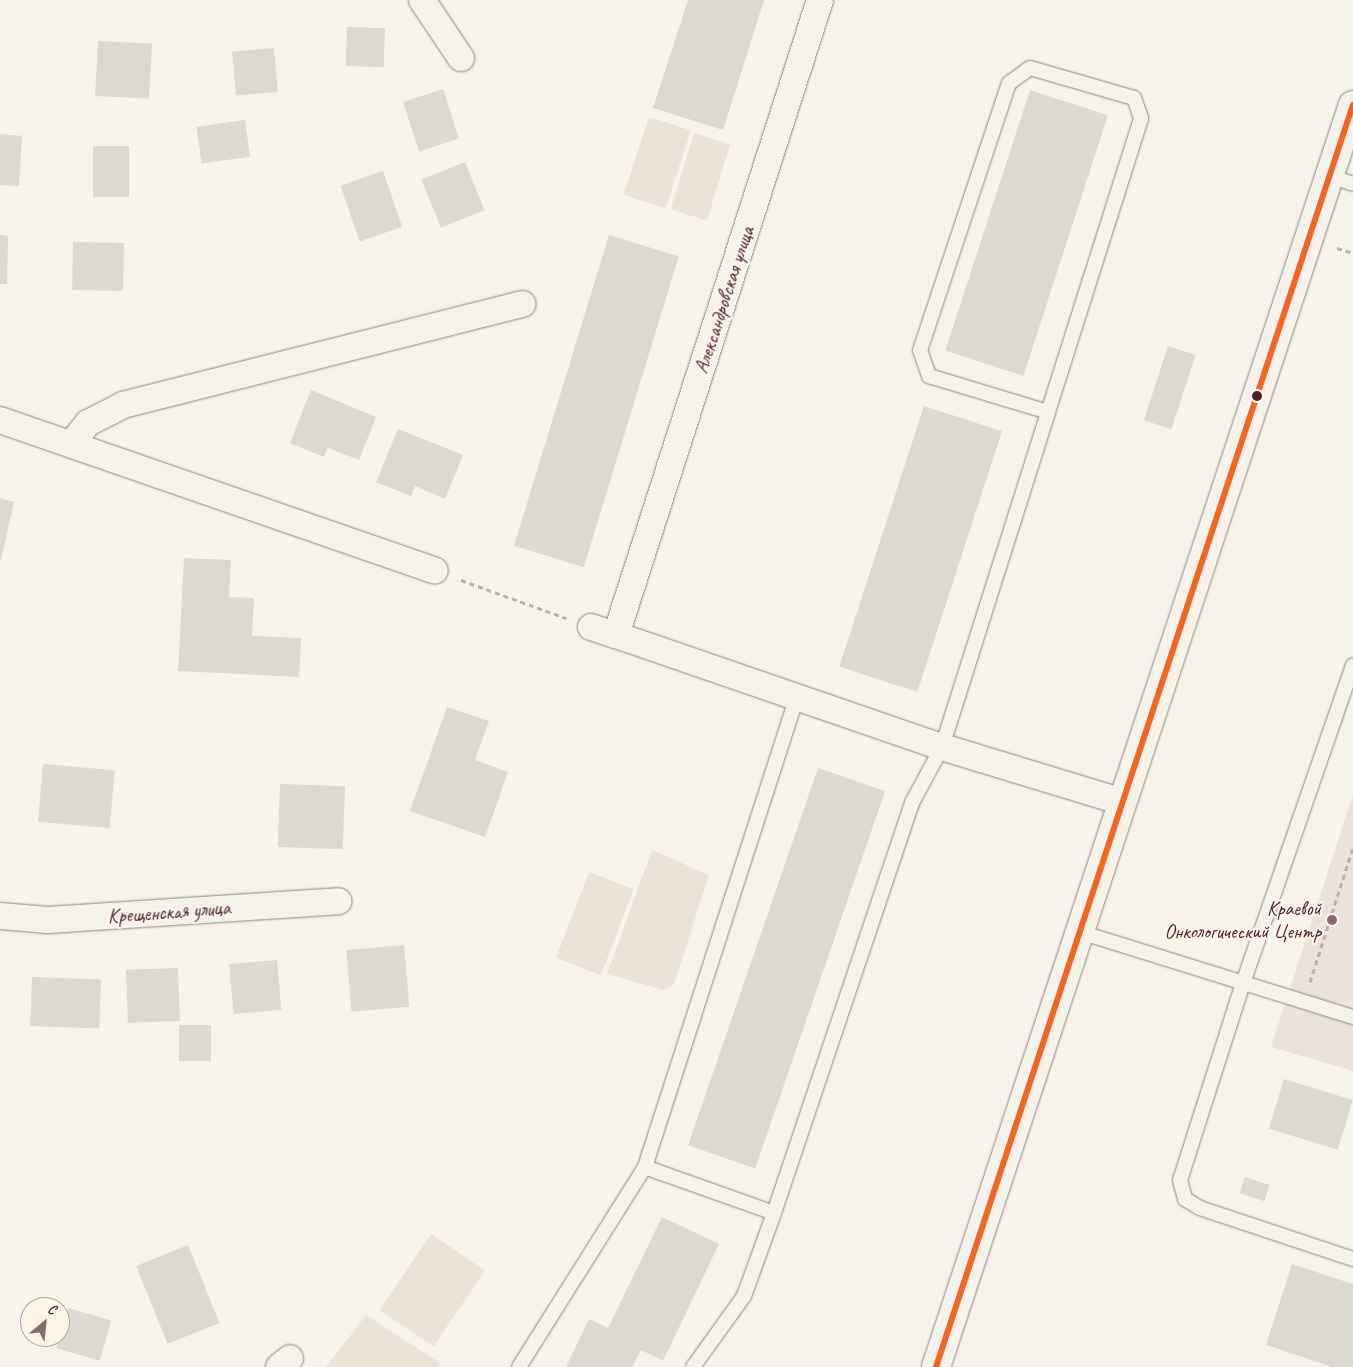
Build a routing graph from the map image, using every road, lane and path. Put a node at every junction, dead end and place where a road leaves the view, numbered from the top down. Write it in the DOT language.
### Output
graph roads {
  1 [pos="422,0"];
  2 [pos="820,0"];
  3 [pos="461,58"];
  4 [pos="1353,105"];
  5 [pos="1341,180"];
  6 [pos="522,304"];
  7 [pos="1048,412"];
  8 [pos="0,420"];
  9 [pos="73,442"];
  10 [pos="435,571"];
  11 [pos="591,627"];
  12 [pos="616,635"];
  13 [pos="1353,666"];
  14 [pos="797,695"];
  15 [pos="942,747"];
  16 [pos="1123,802"];
  17 [pos="1353,847"];
  18 [pos="338,901"];
  19 [pos="0,916"];
  20 [pos="1080,932"];
  21 [pos="1243,983"];
  22 [pos="1304,1002"];
  23 [pos="1353,1017"];
  24 [pos="646,1167"];
  25 [pos="774,1213"];
  26 [pos="1353,1259"];
  27 [pos="519,1367"];
  28 [pos="693,1367"];
  29 [pos="936,1367"];
  1 -- 3 [label="street"];
  2 -- 12 [label="street, Александровская улица"];
  4 -- 5 [label="main road"];
  5 -- 16 [label="main road"];
  6 -- 9 [label="street"];
  7 -- 7 [label="lane"];
  7 -- 15 [label="lane"];
  8 -- 9 [label="street"];
  9 -- 10 [label="street"];
  10 -- 11 [label="path"];
  11 -- 12 [label="street"];
  12 -- 14 [label="street"];
  13 -- 21 [label="lane"];
  14 -- 15 [label="street"];
  14 -- 24 [label="lane"];
  15 -- 16 [label="street"];
  15 -- 25 [label="lane"];
  16 -- 20 [label="main road"];
  17 -- 22 [label="path"];
  18 -- 19 [label="street, Крещенская улица"];
  20 -- 21 [label="lane"];
  20 -- 29 [label="main road"];
  21 -- 22 [label="lane"];
  21 -- 26 [label="lane"];
  22 -- 23 [label="lane"];
  24 -- 25 [label="lane"];
  24 -- 27 [label="lane"];
  25 -- 28 [label="lane"];
}
